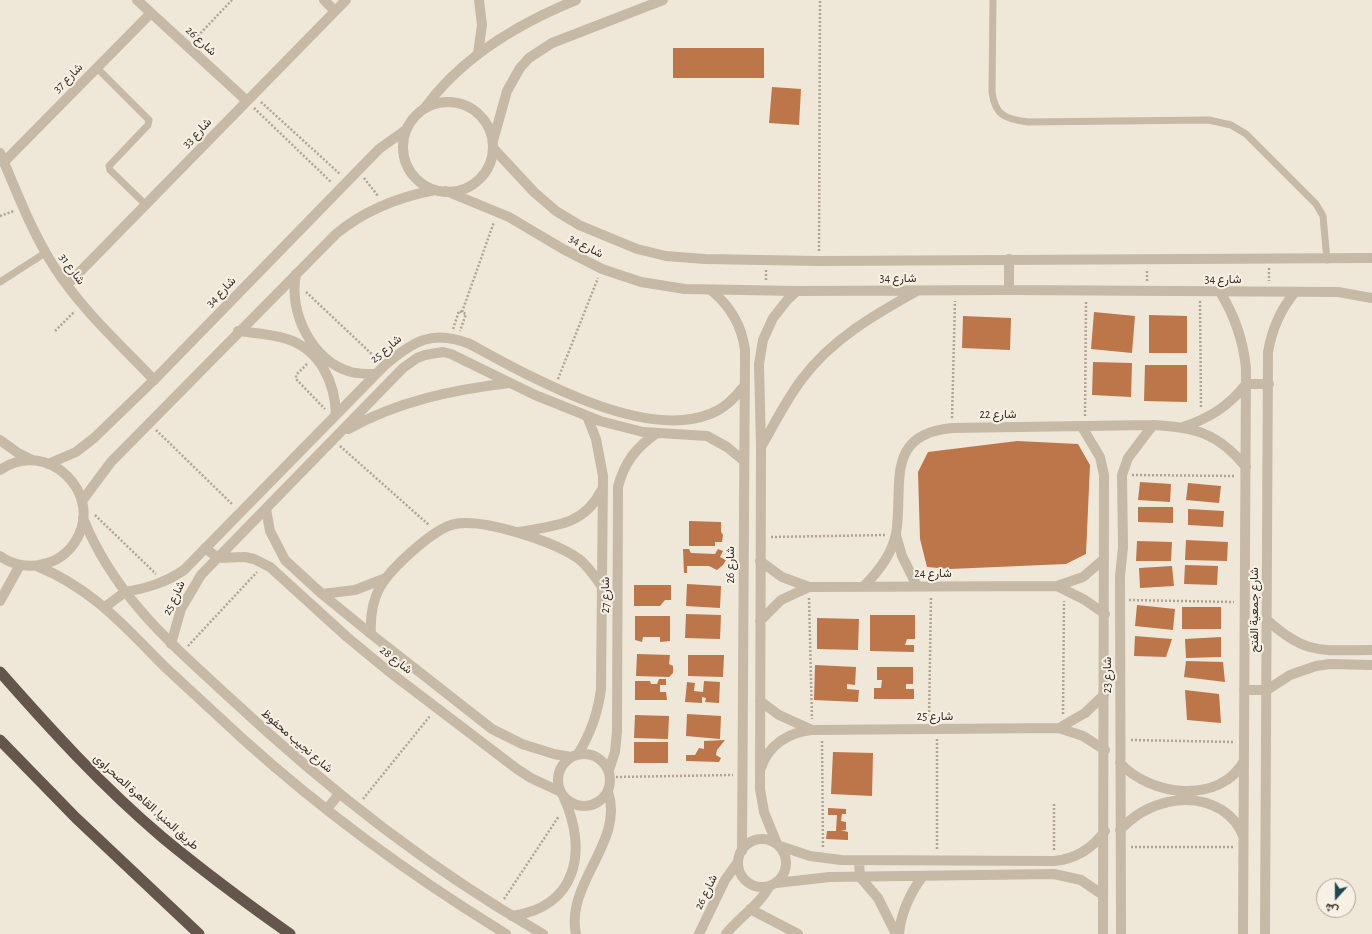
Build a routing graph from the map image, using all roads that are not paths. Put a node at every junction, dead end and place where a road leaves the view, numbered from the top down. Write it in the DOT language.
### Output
graph roads {
  1 [pos="137,0"];
  2 [pos="324,0"];
  3 [pos="346,0"];
  4 [pos="479,0"];
  5 [pos="663,0"];
  6 [pos="993,0"];
  7 [pos="570,1"];
  8 [pos="335,11"];
  9 [pos="151,13"];
  10 [pos="478,54"];
  11 [pos="97,68"];
  12 [pos="250,98"];
  13 [pos="424,109"];
  14 [pos="407,129"];
  15 [pos="493,145"];
  16 [pos="2,157"];
  17 [pos="435,190"];
  18 [pos="446,191"];
  19 [pos="146,204"];
  20 [pos="45,253"];
  21 [pos="1372,258"];
  22 [pos="1009,259"];
  23 [pos="1327,260"];
  24 [pos="295,278"];
  25 [pos="0,282"];
  26 [pos="66,285"];
  27 [pos="712,290"];
  28 [pos="919,290"];
  29 [pos="1009,290"];
  30 [pos="797,291"];
  31 [pos="1220,292"];
  32 [pos="1295,292"];
  33 [pos="1372,298"];
  34 [pos="238,331"];
  35 [pos="482,350"];
  36 [pos="318,354"];
  37 [pos="745,363"];
  38 [pos="475,364"];
  39 [pos="759,364"];
  40 [pos="376,374"];
  41 [pos="154,380"];
  42 [pos="509,383"];
  43 [pos="1246,384"];
  44 [pos="1268,384"];
  45 [pos="744,386"];
  46 [pos="334,416"];
  47 [pos="587,416"];
  48 [pos="677,420"];
  49 [pos="1153,425"];
  50 [pos="1084,427"];
  51 [pos="1183,427"];
  52 [pos="657,433"];
  53 [pos="676,434"];
  54 [pos="337,437"];
  55 [pos="0,440"];
  56 [pos="761,447"];
  57 [pos="32,460"];
  58 [pos="744,461"];
  59 [pos="48,464"];
  60 [pos="0,470"];
  61 [pos="1246,471"];
  62 [pos="618,487"];
  63 [pos="603,488"];
  64 [pos="82,502"];
  65 [pos="1104,504"];
  66 [pos="1123,504"];
  67 [pos="266,509"];
  68 [pos="83,518"];
  69 [pos="516,533"];
  70 [pos="896,535"];
  71 [pos="206,548"];
  72 [pos="0,556"];
  73 [pos="218,558"];
  74 [pos="1104,559"];
  75 [pos="760,561"];
  76 [pos="20,565"];
  77 [pos="37,566"];
  78 [pos="292,569"];
  79 [pos="282,578"];
  80 [pos="386,578"];
  81 [pos="864,586"];
  82 [pos="917,586"];
  83 [pos="602,587"];
  84 [pos="809,587"];
  85 [pos="1060,588"];
  86 [pos="125,592"];
  87 [pos="322,594"];
  88 [pos="0,601"];
  89 [pos="106,607"];
  90 [pos="1105,614"];
  91 [pos="1267,620"];
  92 [pos="760,621"];
  93 [pos="370,634"];
  94 [pos="171,644"];
  95 [pos="1104,649"];
  96 [pos="1120,649"];
  97 [pos="1331,650"];
  98 [pos="1372,650"];
  99 [pos="1330,664"];
  100 [pos="1372,665"];
  101 [pos="760,666"];
  102 [pos="743,667"];
  103 [pos="0,672"];
  104 [pos="618,688"];
  105 [pos="438,689"];
  106 [pos="601,689"];
  107 [pos="1244,690"];
  108 [pos="1267,690"];
  109 [pos="1104,695"];
  110 [pos="428,701"];
  111 [pos="760,701"];
  112 [pos="1061,727"];
  113 [pos="812,730"];
  114 [pos="0,740"];
  115 [pos="1104,750"];
  116 [pos="575,755"];
  117 [pos="1244,761"];
  118 [pos="1120,763"];
  119 [pos="759,772"];
  120 [pos="610,774"];
  121 [pos="608,792"];
  122 [pos="339,794"];
  123 [pos="1183,795"];
  124 [pos="564,797"];
  125 [pos="327,809"];
  126 [pos="1120,830"];
  127 [pos="1105,831"];
  128 [pos="1244,843"];
  129 [pos="778,845"];
  130 [pos="742,851"];
  131 [pos="859,861"];
  132 [pos="1049,861"];
  133 [pos="738,862"];
  134 [pos="1045,874"];
  135 [pos="860,877"];
  136 [pos="922,877"];
  137 [pos="773,885"];
  138 [pos="1103,895"];
  139 [pos="750,909"];
  140 [pos="512,916"];
  141 [pos="199,934"];
  142 [pos="290,934"];
  143 [pos="506,934"];
  144 [pos="543,934"];
  145 [pos="576,934"];
  146 [pos="699,934"];
  147 [pos="726,934"];
  148 [pos="798,934"];
  149 [pos="896,934"];
  150 [pos="899,934"];
  151 [pos="1103,934"];
  152 [pos="1121,934"];
  153 [pos="1243,934"];
  154 [pos="1265,934"];
  1 -- 9 [label="street, شارع 26"];
  2 -- 8 [label="street"];
  3 -- 8 [label="street, شارع 33"];
  4 -- 10 [label="street"];
  5 -- 15 [label="street"];
  6 -- 23 [label="lane"];
  7 -- 10 [label="street"];
  8 -- 12 [label="street, شارع 33"];
  9 -- 11 [label="street, شارع 37"];
  9 -- 12 [label="street, شارع 26"];
  10 -- 13 [label="street"];
  11 -- 16 [label="street, شارع 37"];
  11 -- 19 [label="lane"];
  12 -- 19 [label="street, شارع 33"];
  13 -- 14 [label="street"];
  13 -- 15 [label="street"];
  14 -- 17 [label="street"];
  14 -- 41 [label="street, شارع 34"];
  15 -- 18 [label="street"];
  15 -- 22 [label="street, شارع 34"];
  16 -- 20 [label="street, شارع 31"];
  17 -- 18 [label="street"];
  17 -- 24 [label="street"];
  18 -- 27 [label="street, شارع 34"];
  19 -- 26 [label="street, شارع 33"];
  20 -- 25 [label="lane"];
  20 -- 26 [label="street, شارع 31"];
  21 -- 23 [label="street, شارع 34"];
  22 -- 23 [label="street, شارع 34"];
  22 -- 29 [label="street"];
  24 -- 34 [label="street"];
  24 -- 36 [label="street"];
  26 -- 41 [label="street, شارع 31"];
  27 -- 30 [label="street, شارع 34"];
  27 -- 37 [label="street, شارع 26"];
  28 -- 29 [label="street, شارع 34"];
  28 -- 30 [label="street, شارع 34"];
  28 -- 56 [label="street"];
  29 -- 31 [label="street, شارع 34"];
  30 -- 39 [label="street"];
  31 -- 32 [label="street, شارع 34"];
  31 -- 43 [label="street, شارع جمعية الفتح"];
  32 -- 33 [label="street, شارع 34"];
  32 -- 44 [label="street, شارع جمعية الفتح"];
  34 -- 36 [label="street"];
  34 -- 64 [label="street"];
  35 -- 38 [label="street"];
  35 -- 40 [label="street, شارع 25"];
  35 -- 48 [label="street, شارع 25"];
  36 -- 40 [label="street"];
  36 -- 46 [label="street"];
  37 -- 39 [label="street"];
  37 -- 45 [label="street, شارع 26"];
  38 -- 42 [label="street, شارع 25"];
  38 -- 54 [label="street, شارع 25"];
  39 -- 56 [label="street"];
  40 -- 46 [label="street, شارع 25"];
  41 -- 59 [label="street, شارع 34"];
  42 -- 47 [label="street, شارع 25"];
  42 -- 54 [label="street"];
  43 -- 44 [label="street"];
  43 -- 51 [label="street, شارع 22"];
  43 -- 61 [label="street, شارع جمعية الفتح"];
  44 -- 91 [label="street, شارع جمعية الفتح"];
  45 -- 48 [label="street, شارع 25"];
  45 -- 58 [label="street, شارع 26"];
  46 -- 71 [label="street, شارع 25"];
  47 -- 52 [label="street, شارع 25"];
  47 -- 63 [label="street, شارع 27"];
  48 -- 53 [label="street"];
  49 -- 50 [label="street, شارع 22"];
  49 -- 51 [label="street, شارع 22"];
  49 -- 66 [label="street, شارع 23"];
  50 -- 65 [label="street, شارع 23"];
  50 -- 70 [label="street, شارع 22"];
  51 -- 61 [label="street, شارع 22"];
  52 -- 53 [label="street, شارع 25"];
  52 -- 62 [label="street, شارع 27"];
  53 -- 58 [label="street, شارع 25"];
  54 -- 67 [label="street, شارع 25"];
  55 -- 57 [label="street"];
  56 -- 75 [label="street"];
  57 -- 59 [label="street"];
  57 -- 60 [label="street"];
  58 -- 102 [label="street, شارع 26"];
  59 -- 64 [label="street"];
  61 -- 107 [label="street, شارع جمعية الفتح"];
  62 -- 63 [label="street"];
  62 -- 104 [label="street, شارع 27"];
  63 -- 69 [label="street"];
  63 -- 83 [label="street, شارع 27"];
  64 -- 68 [label="street"];
  65 -- 66 [label="street"];
  65 -- 74 [label="street, شارع 23"];
  66 -- 96 [label="street, شارع 23"];
  67 -- 73 [label="street, شارع 25"];
  67 -- 78 [label="street, شارع 28"];
  68 -- 77 [label="street"];
  68 -- 86 [label="street, شارع نجيب محفوظ"];
  69 -- 80 [label="street"];
  69 -- 83 [label="street"];
  70 -- 81 [label="street, شارع 22"];
  70 -- 82 [label="street, شارع 22"];
  71 -- 73 [label="street"];
  71 -- 86 [label="street, شارع 25"];
  72 -- 76 [label="street"];
  73 -- 79 [label="street, شارع 28"];
  73 -- 94 [label="street, شارع 25"];
  74 -- 85 [label="street, شارع 24"];
  74 -- 90 [label="street, شارع 23"];
  75 -- 84 [label="street, شارع 24"];
  75 -- 92 [label="street"];
  76 -- 77 [label="street"];
  76 -- 88 [label="street"];
  77 -- 89 [label="street"];
  78 -- 79 [label="street"];
  78 -- 87 [label="street, شارع 28"];
  79 -- 110 [label="street, شارع 28"];
  80 -- 87 [label="street"];
  80 -- 93 [label="street"];
  81 -- 82 [label="street, شارع 24"];
  81 -- 84 [label="street, شارع 24"];
  82 -- 85 [label="street, شارع 24"];
  83 -- 106 [label="street, شارع 27"];
  84 -- 92 [label="street, شارع 24"];
  85 -- 90 [label="street, شارع 24"];
  86 -- 89 [label="street"];
  86 -- 94 [label="street, شارع نجيب محفوظ"];
  87 -- 93 [label="street, شارع 28"];
  89 -- 125 [label="street"];
  90 -- 95 [label="street, شارع 23"];
  91 -- 97 [label="street"];
  91 -- 108 [label="street, شارع جمعية الفتح"];
  92 -- 101 [label="street"];
  93 -- 105 [label="street, شارع 28"];
  94 -- 122 [label="street, شارع نجيب محفوظ"];
  95 -- 96 [label="street"];
  95 -- 109 [label="street, شارع 23"];
  96 -- 118 [label="street, شارع 23"];
  97 -- 98 [label="street"];
  97 -- 99 [label="street"];
  99 -- 100 [label="street"];
  99 -- 108 [label="street"];
  101 -- 102 [label="street"];
  101 -- 111 [label="street"];
  102 -- 130 [label="street, شارع 26"];
  103 -- 142 [label="highway, طريق المنيا, القاهرة الصحراوى"];
  104 -- 106 [label="street"];
  104 -- 120 [label="street, شارع 27"];
  105 -- 110 [label="street"];
  105 -- 116 [label="street, شارع 28"];
  106 -- 116 [label="street, شارع 27"];
  107 -- 108 [label="street"];
  107 -- 117 [label="street, شارع جمعية الفتح"];
  108 -- 154 [label="street, شارع جمعية الفتح"];
  109 -- 112 [label="street"];
  109 -- 115 [label="street, شارع 23"];
  110 -- 124 [label="street, شارع 28"];
  111 -- 113 [label="street, شارع 25"];
  111 -- 119 [label="street"];
  112 -- 113 [label="street, شارع 25"];
  112 -- 115 [label="street, شارع 25"];
  113 -- 119 [label="street, شارع 25"];
  114 -- 141 [label="highway"];
  115 -- 127 [label="street, شارع 23"];
  116 -- 120 [label="street"];
  116 -- 124 [label="street"];
  117 -- 123 [label="street"];
  117 -- 128 [label="street, شارع جمعية الفتح"];
  118 -- 123 [label="street"];
  118 -- 126 [label="street, شارع 23"];
  119 -- 129 [label="street"];
  120 -- 121 [label="street"];
  121 -- 124 [label="street"];
  121 -- 145 [label="street"];
  122 -- 125 [label="street"];
  122 -- 140 [label="street, شارع نجيب محفوظ"];
  123 -- 126 [label="street"];
  123 -- 128 [label="street"];
  124 -- 140 [label="street"];
  125 -- 143 [label="street"];
  126 -- 152 [label="street, شارع 23"];
  127 -- 132 [label="street"];
  127 -- 138 [label="street, شارع 23"];
  128 -- 153 [label="street, شارع جمعية الفتح"];
  129 -- 130 [label="street"];
  129 -- 131 [label="street"];
  129 -- 137 [label="street"];
  130 -- 133 [label="street"];
  131 -- 132 [label="street"];
  131 -- 135 [label="street"];
  132 -- 134 [label="street"];
  133 -- 137 [label="street"];
  133 -- 146 [label="street, شارع 26"];
  134 -- 136 [label="street"];
  134 -- 138 [label="street"];
  135 -- 136 [label="street"];
  135 -- 137 [label="street"];
  135 -- 149 [label="street"];
  136 -- 150 [label="street"];
  137 -- 139 [label="street"];
  138 -- 151 [label="street, شارع 23"];
  139 -- 147 [label="street"];
  139 -- 148 [label="street"];
  140 -- 144 [label="street, شارع نجيب محفوظ"];
}
